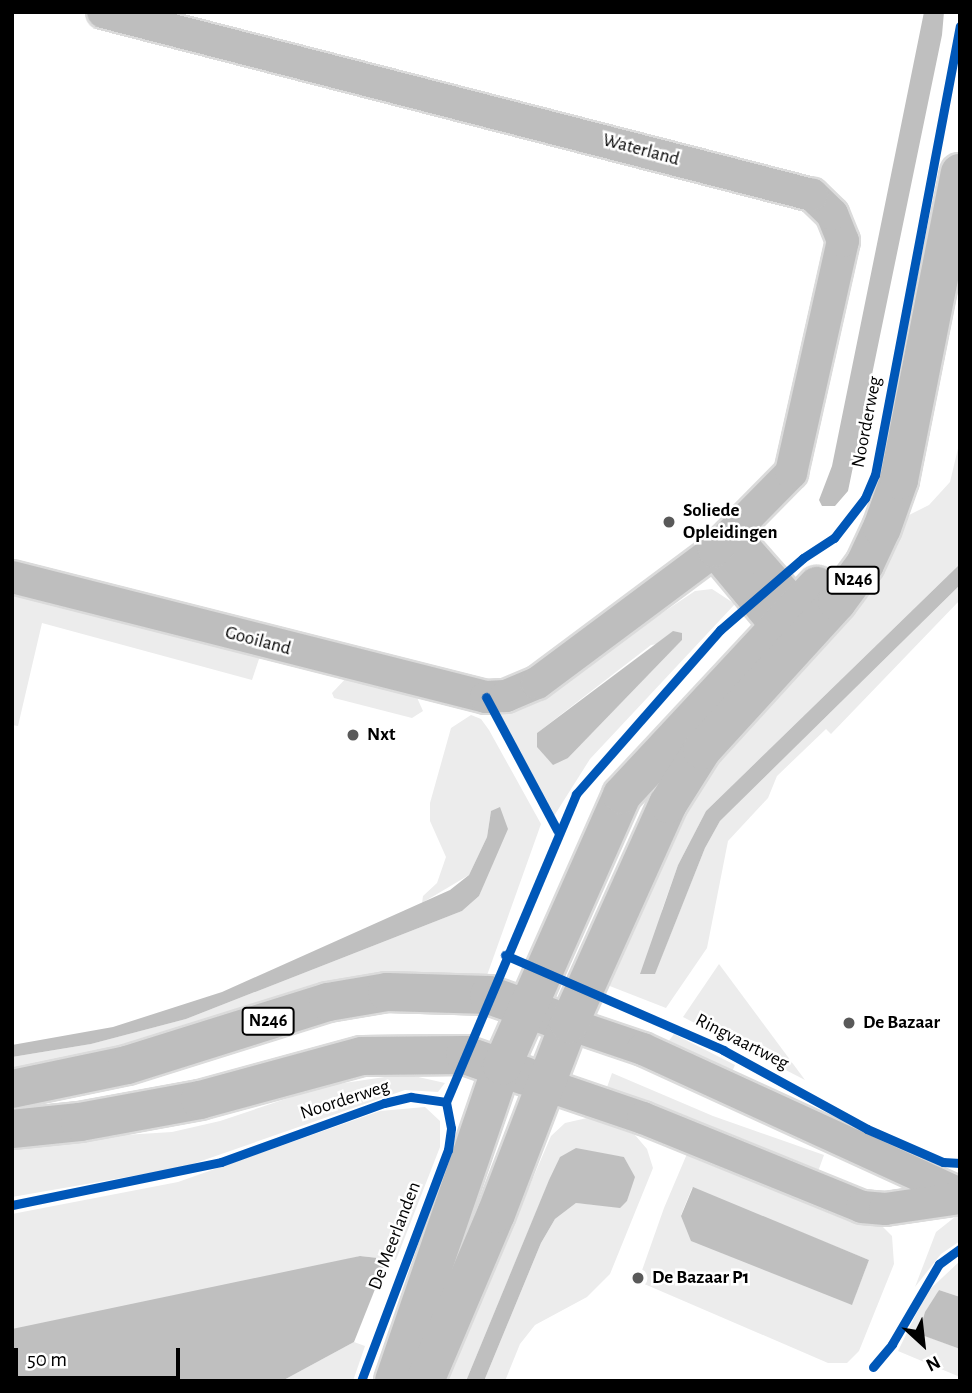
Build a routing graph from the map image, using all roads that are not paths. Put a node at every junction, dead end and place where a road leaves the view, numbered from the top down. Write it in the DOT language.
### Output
graph roads {
  1 [pos="103,12"];
  2 [pos="960,173"];
  3 [pos="724,543"];
  4 [pos="12,577"];
  5 [pos="796,628"];
  6 [pos="506,695"];
  7 [pos="527,1008"];
  8 [pos="569,1024"];
  9 [pos="502,1066"];
  10 [pos="546,1085"];
  11 [pos="12,1089"];
  12 [pos="12,1129"];
  13 [pos="960,1196"];
  14 [pos="394,1381"];
  15 [pos="425,1381"];
  1 -- 3 [label="street, Waterland"];
  2 -- 5 [label="main road, N246"];
  3 -- 5 [label="street"];
  3 -- 6 [label="street, Waterland"];
  4 -- 6 [label="street, Gooiland"];
  5 -- 7 [label="main road, N246"];
  5 -- 8 [label="main road, N246"];
  7 -- 8 [label="main road, N246"];
  7 -- 9 [label="main road, N246"];
  7 -- 11 [label="main road, N246"];
  8 -- 10 [label="main road, N246"];
  8 -- 13 [label="street"];
  9 -- 10 [label="main road, Noorderweg"];
  9 -- 12 [label="main road, Noorderweg"];
  9 -- 14 [label="main road"];
  10 -- 13 [label="street"];
  10 -- 15 [label="main road"];
}
